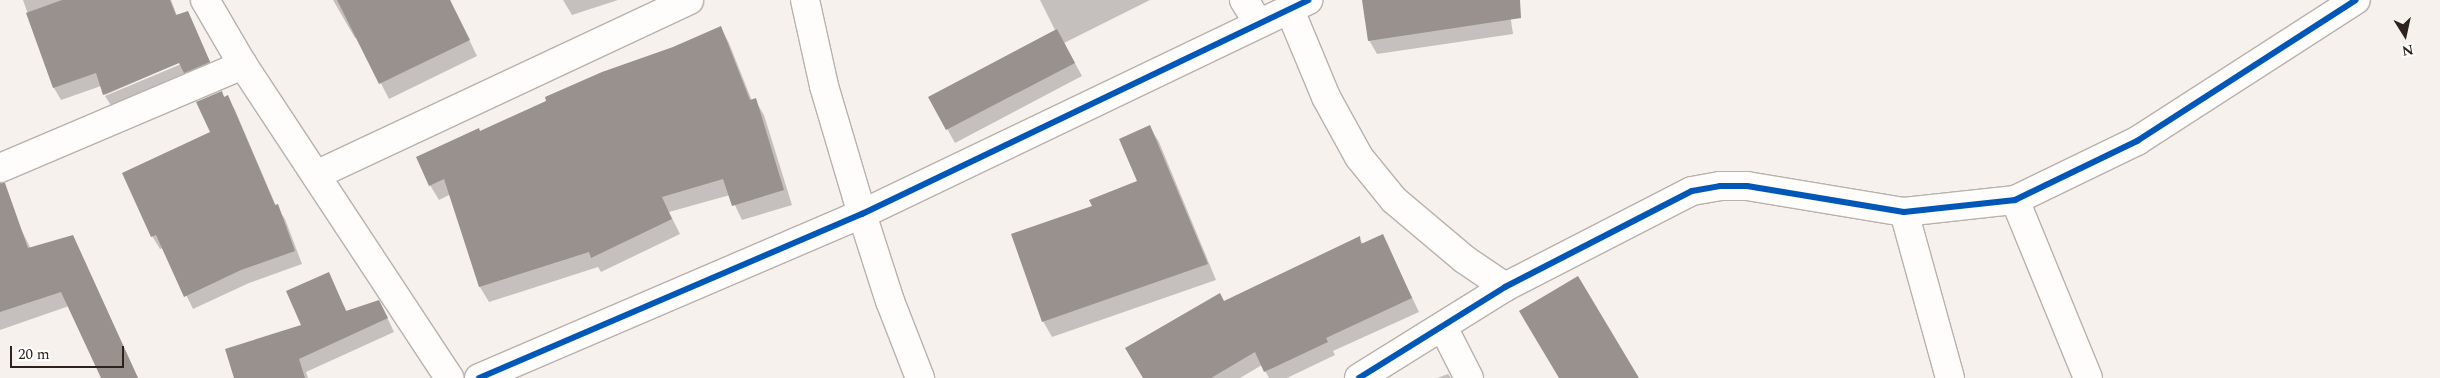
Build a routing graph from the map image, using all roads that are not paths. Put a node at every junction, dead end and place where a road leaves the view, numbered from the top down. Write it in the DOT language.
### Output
graph roads {
  1 [pos="205,0"];
  2 [pos="689,0"];
  3 [pos="805,0"];
  4 [pos="2356,0"];
  5 [pos="1298,4"];
  6 [pos="1251,11"];
  7 [pos="243,65"];
  8 [pos="0,168"];
  9 [pos="316,175"];
  10 [pos="2015,200"];
  11 [pos="1904,212"];
  12 [pos="862,214"];
  13 [pos="1505,286"];
  14 [pos="1442,327"];
  15 [pos="449,378"];
  16 [pos="479,378"];
  17 [pos="920,378"];
  18 [pos="1359,378"];
  19 [pos="1469,378"];
  20 [pos="1950,378"];
  21 [pos="2088,378"];
  1 -- 7 [label="street"];
  2 -- 9 [label="street"];
  3 -- 12 [label="street"];
  4 -- 10 [label="street"];
  5 -- 6 [label="street"];
  5 -- 13 [label="street"];
  6 -- 12 [label="street"];
  7 -- 8 [label="street"];
  7 -- 9 [label="street"];
  9 -- 15 [label="street"];
  10 -- 11 [label="street"];
  10 -- 21 [label="street"];
  11 -- 13 [label="street"];
  11 -- 20 [label="street"];
  12 -- 16 [label="street"];
  12 -- 17 [label="street"];
  13 -- 14 [label="street"];
  14 -- 18 [label="street"];
  14 -- 19 [label="street"];
}
